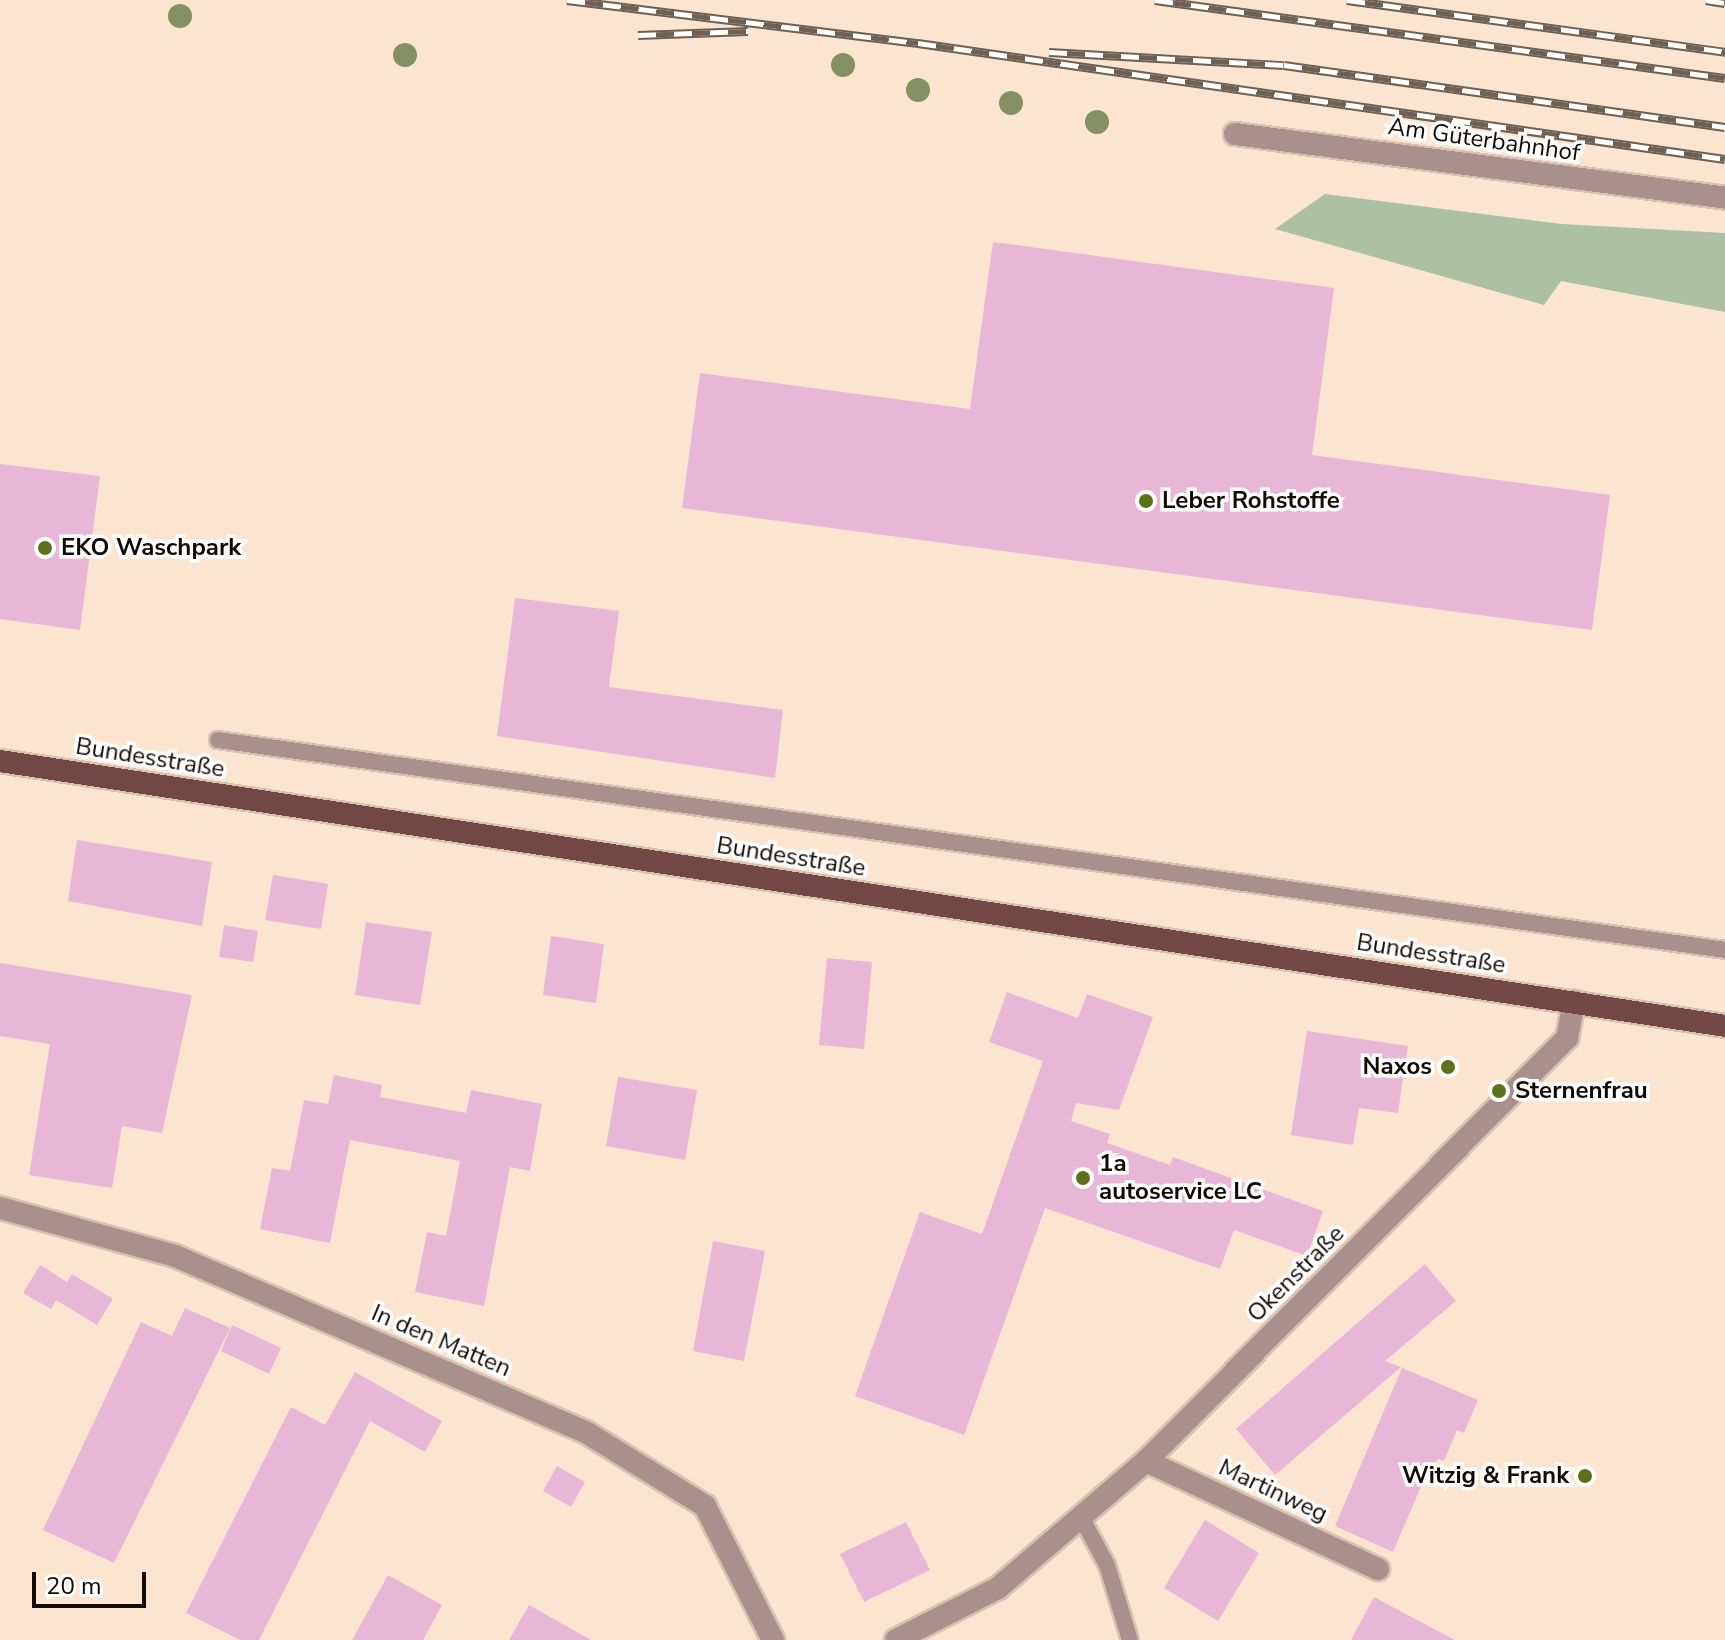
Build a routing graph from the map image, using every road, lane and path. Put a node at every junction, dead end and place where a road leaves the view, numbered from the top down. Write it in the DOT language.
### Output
graph roads {
  1 [pos="1235,134"];
  2 [pos="1725,198"];
  3 [pos="218,740"];
  4 [pos="0,761"];
  5 [pos="1725,950"];
  6 [pos="1574,1002"];
  7 [pos="1725,1026"];
  8 [pos="0,1208"];
  9 [pos="1146,1461"];
  10 [pos="1081,1517"];
  11 [pos="1378,1569"];
  12 [pos="773,1640"];
  13 [pos="896,1640"];
  14 [pos="1130,1640"];
  1 -- 2 [label="street, Am Güterbahnhof"];
  3 -- 5 [label="lane"];
  4 -- 6 [label="main road, Bundesstraße"];
  6 -- 7 [label="main road"];
  6 -- 9 [label="street, Okenstraße"];
  8 -- 12 [label="street, In den Matten"];
  9 -- 10 [label="street, Okenstraße"];
  9 -- 11 [label="street, Martinweg"];
  10 -- 13 [label="street, Okenstraße"];
  10 -- 14 [label="lane"];
}
